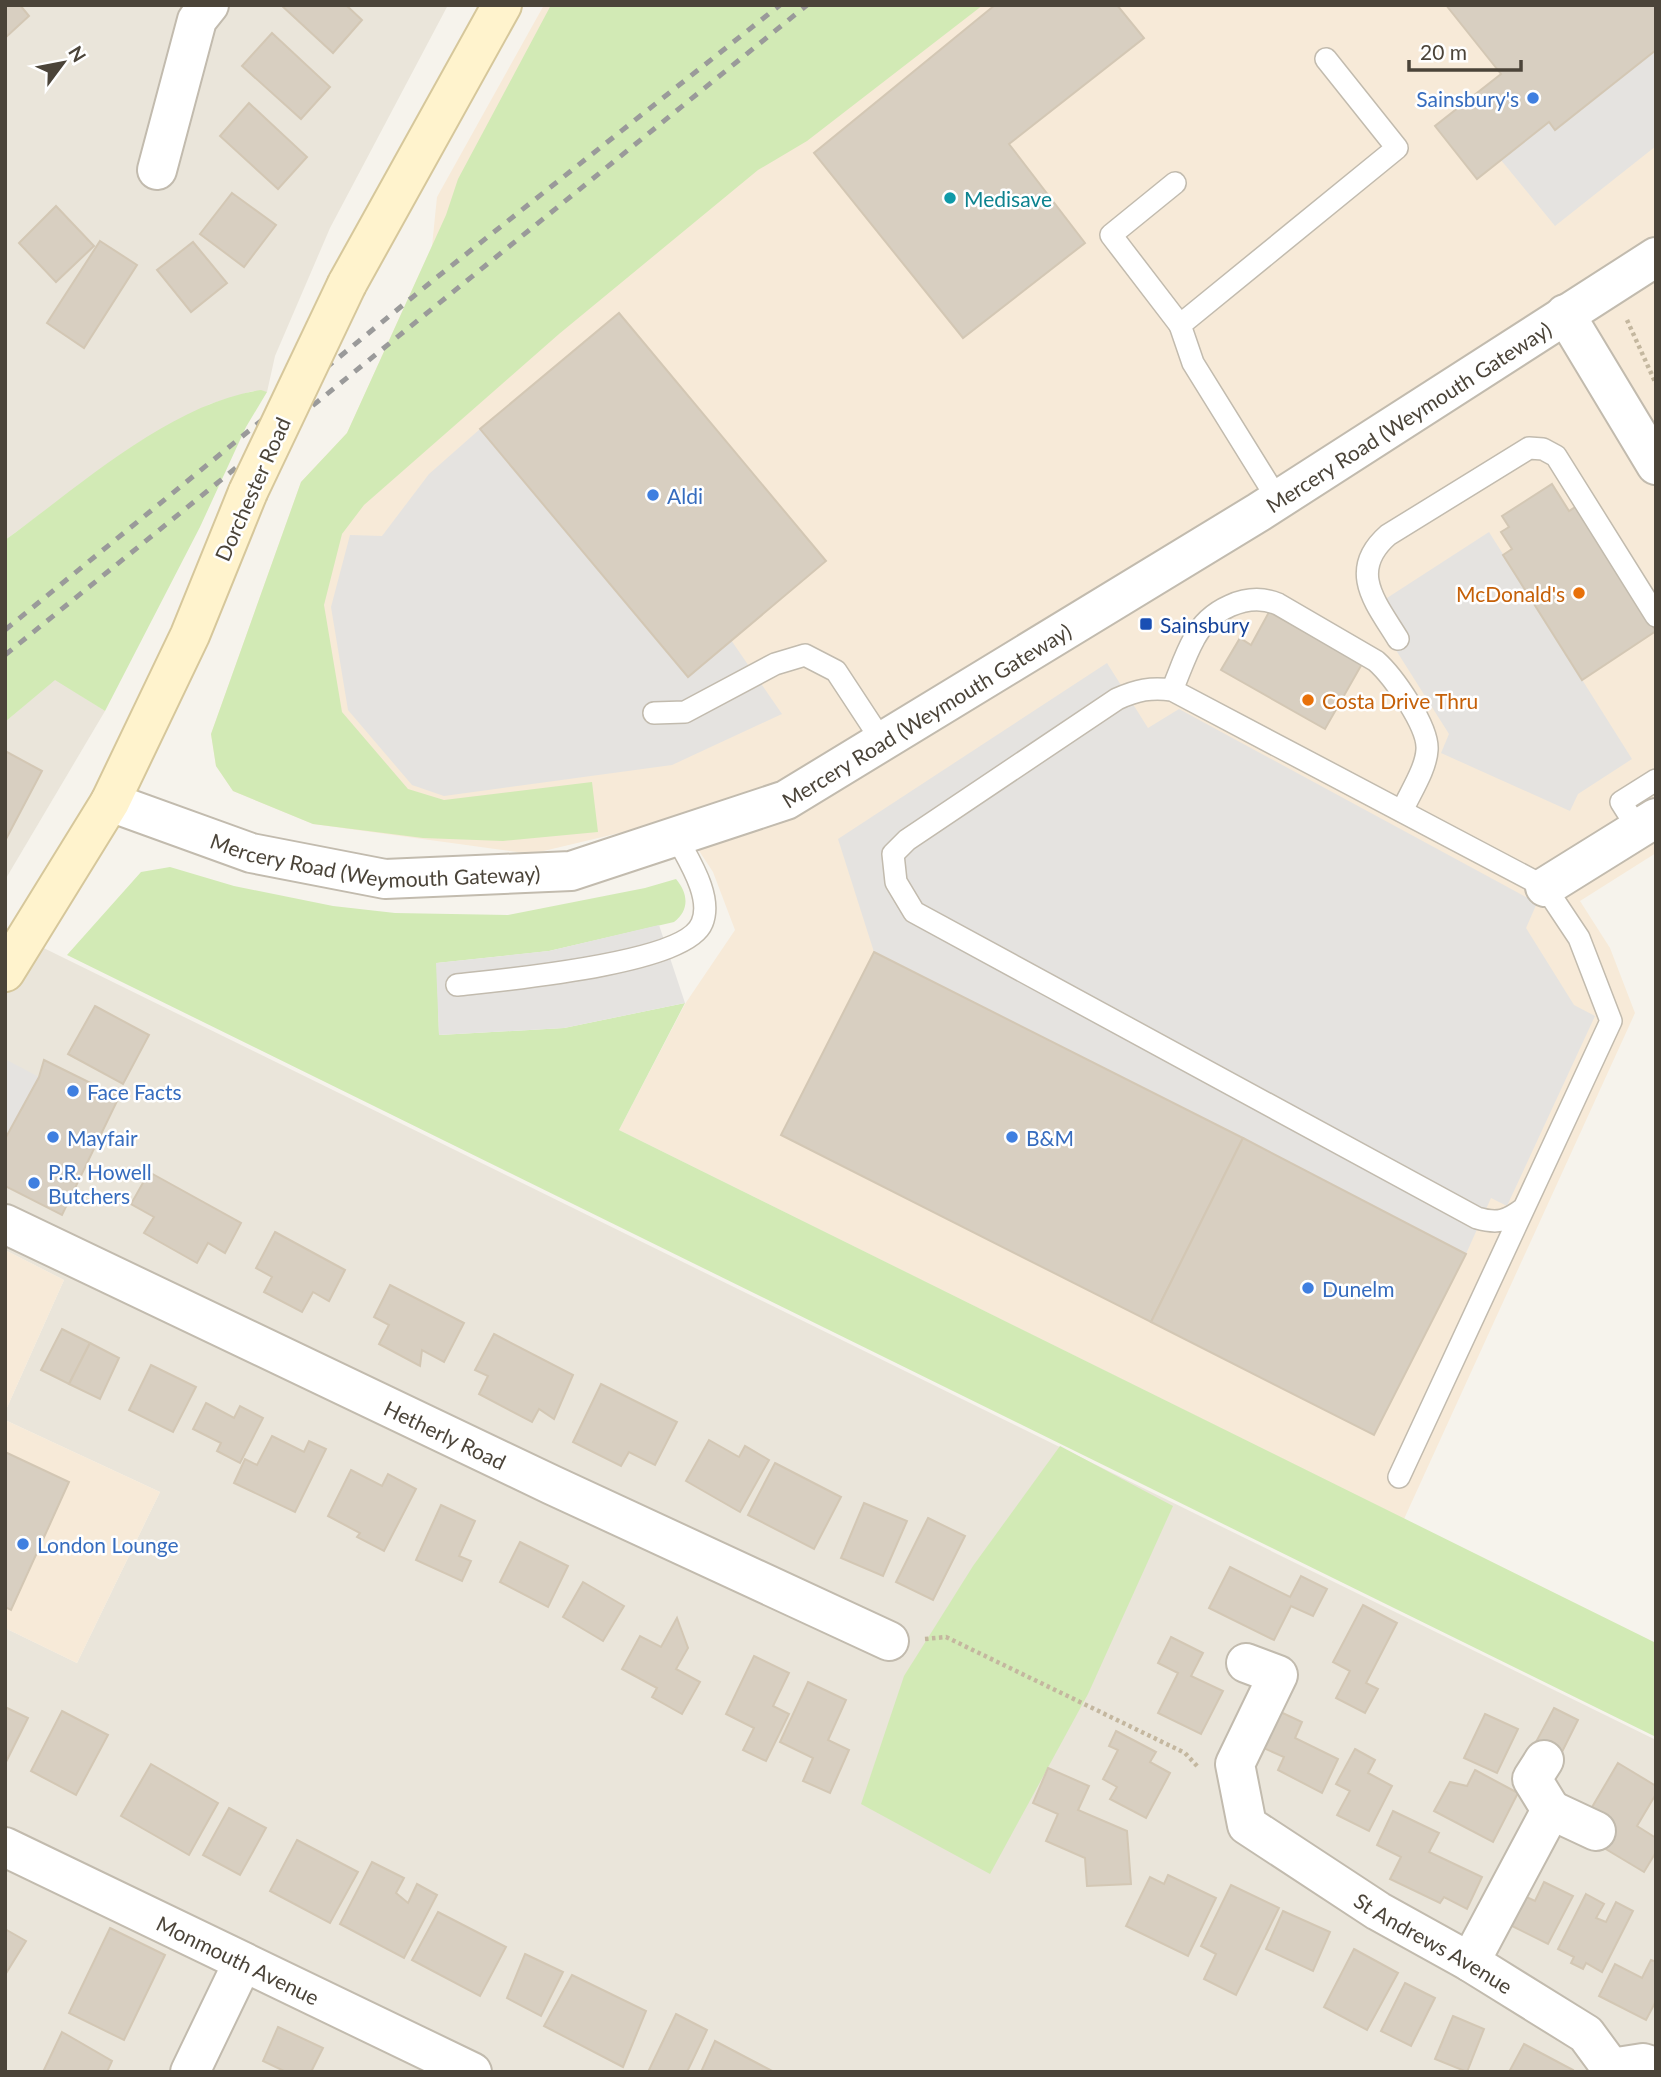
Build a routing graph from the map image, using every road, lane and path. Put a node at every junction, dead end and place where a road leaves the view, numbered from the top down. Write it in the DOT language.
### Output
graph roads {
  1 [pos="209,5"];
  2 [pos="502,5"];
  3 [pos="1326,59"];
  4 [pos="157,170"];
  5 [pos="1175,183"];
  6 [pos="1656,257"];
  7 [pos="1611,285"];
  8 [pos="1564,314"];
  9 [pos="1180,325"];
  10 [pos="1656,384"];
  11 [pos="1656,465"];
  12 [pos="1278,500"];
  13 [pos="1656,616"];
  14 [pos="1398,639"];
  15 [pos="1172,690"];
  16 [pos="654,713"];
  17 [pos="882,741"];
  18 [pos="1656,780"];
  19 [pos="110,802"];
  20 [pos="1402,811"];
  21 [pos="1638,817"];
  22 [pos="677,838"];
  23 [pos="1545,887"];
  24 [pos="5,972"];
  25 [pos="457,985"];
  26 [pos="1524,1208"];
  27 [pos="5,1224"];
  28 [pos="1399,1476"];
  29 [pos="889,1641"];
  30 [pos="1246,1663"];
  31 [pos="1544,1759"];
  32 [pos="1203,1773"];
  33 [pos="1551,1810"];
  34 [pos="1596,1830"];
  35 [pos="5,1847"];
  36 [pos="243,1962"];
  37 [pos="1470,1962"];
  38 [pos="1656,2067"];
  39 [pos="1611,2070"];
  40 [pos="190,2072"];
  41 [pos="472,2072"];
  1 -- 4 [label="street"];
  2 -- 19 [label="main road, Dorchester Road, bridge"];
  3 -- 9 [label="lane"];
  5 -- 9 [label="lane"];
  6 -- 7 [label="street, Mercery Road (Weymouth Gateway)"];
  7 -- 8 [label="street, Mercery Road (Weymouth Gateway)"];
  7 -- 10 [label="path"];
  8 -- 11 [label="street"];
  8 -- 12 [label="street, Mercery Road (Weymouth Gateway)"];
  9 -- 12 [label="lane"];
  12 -- 17 [label="street, Mercery Road (Weymouth Gateway)"];
  13 -- 14 [label="lane"];
  15 -- 20 [label="lane"];
  15 -- 20 [label="lane"];
  15 -- 26 [label="lane"];
  16 -- 17 [label="lane"];
  17 -- 22 [label="street, Mercery Road (Weymouth Gateway)"];
  18 -- 21 [label="lane"];
  19 -- 22 [label="street, Mercery Road (Weymouth Gateway)"];
  19 -- 24 [label="main road, Dorchester Road"];
  20 -- 23 [label="lane"];
  21 -- 23 [label="street"];
  22 -- 25 [label="lane"];
  23 -- 26 [label="lane"];
  26 -- 28 [label="lane"];
  27 -- 29 [label="street, Hetherly Road"];
  29 -- 32 [label="path"];
  30 -- 37 [label="street, St Andrews Avenue"];
  31 -- 33 [label="street"];
  33 -- 34 [label="street"];
  33 -- 37 [label="street"];
  35 -- 36 [label="street, Monmouth Avenue"];
  36 -- 40 [label="street"];
  36 -- 41 [label="street, Monmouth Avenue"];
  37 -- 39 [label="street, St Andrews Avenue"];
  38 -- 39 [label="street, St Andrews Avenue"];
}
